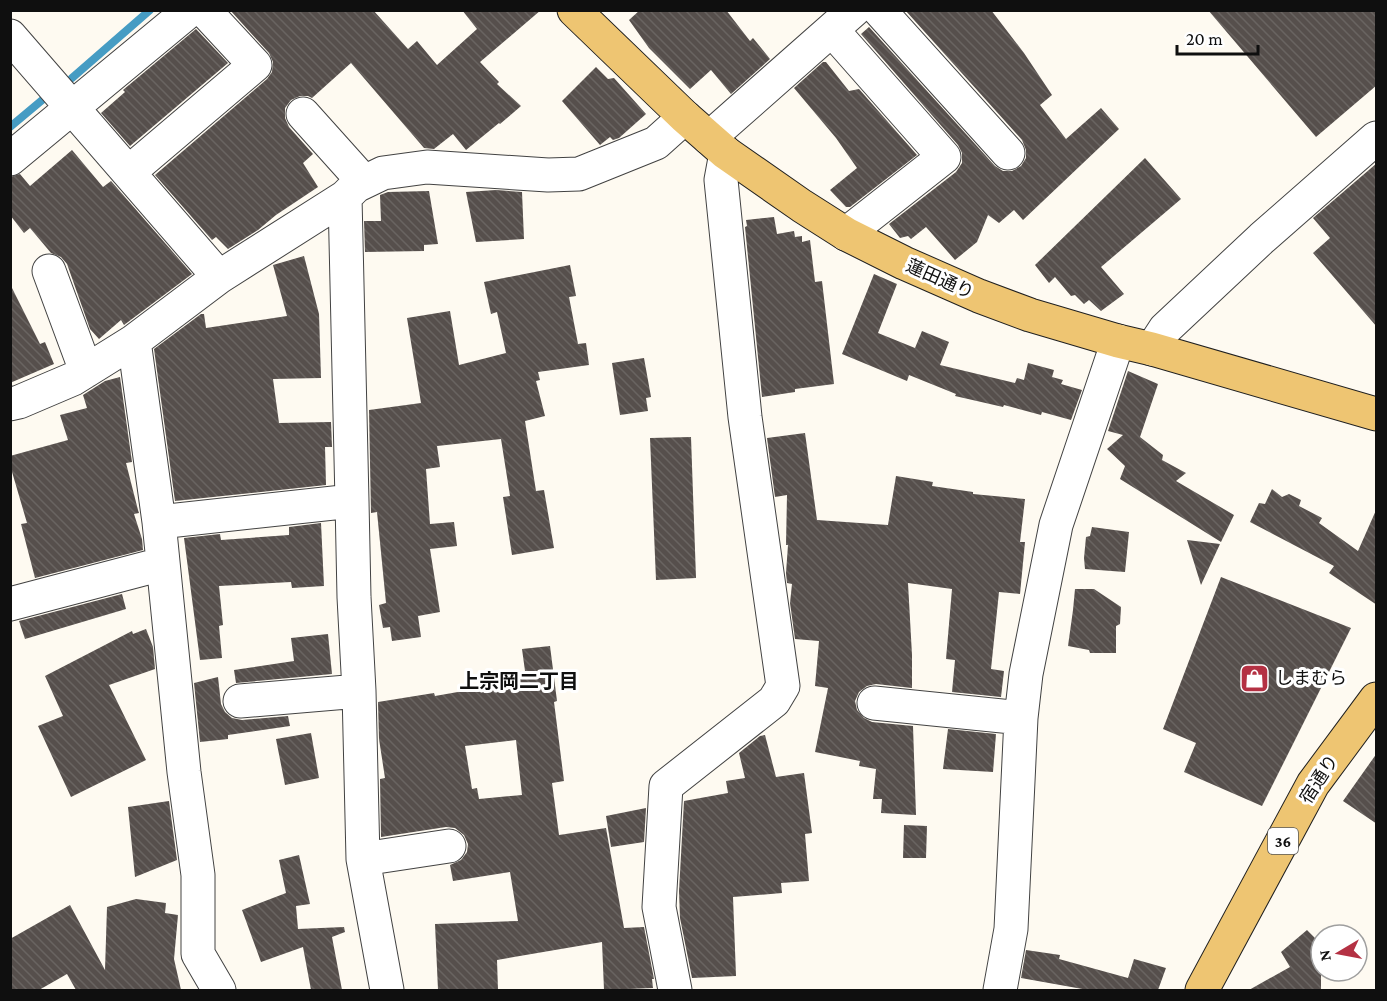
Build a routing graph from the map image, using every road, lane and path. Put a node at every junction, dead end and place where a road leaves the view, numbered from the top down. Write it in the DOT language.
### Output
graph roads {
  1 [pos="190,10"];
  2 [pos="204,10"];
  3 [pos="574,10"];
  4 [pos="879,10"];
  5 [pos="843,20"];
  6 [pos="10,36"];
  7 [pos="73,108"];
  8 [pos="303,114"];
  9 [pos="707,136"];
  10 [pos="1377,138"];
  11 [pos="1008,153"];
  12 [pos="10,159"];
  13 [pos="129,172"];
  14 [pos="355,190"];
  15 [pos="846,234"];
  16 [pos="49,271"];
  17 [pos="219,277"];
  18 [pos="134,340"];
  19 [pos="1118,341"];
  20 [pos="1152,349"];
  21 [pos="86,371"];
  22 [pos="10,404"];
  23 [pos="1377,414"];
  24 [pos="352,501"];
  25 [pos="159,522"];
  26 [pos="162,564"];
  27 [pos="10,604"];
  28 [pos="359,691"];
  29 [pos="1377,699"];
  30 [pos="240,701"];
  31 [pos="873,703"];
  32 [pos="1021,718"];
  33 [pos="449,846"];
  34 [pos="363,859"];
  35 [pos="219,990"];
  36 [pos="387,990"];
  37 [pos="675,990"];
  38 [pos="999,990"];
  39 [pos="1202,990"];
  1 -- 7 [label="street"];
  2 -- 13 [label="street"];
  3 -- 9 [label="main road, 蓮田通り"];
  4 -- 11 [label="street"];
  5 -- 9 [label="street"];
  5 -- 15 [label="street"];
  6 -- 7 [label="street"];
  7 -- 12 [label="street"];
  7 -- 13 [label="street"];
  8 -- 14 [label="street"];
  9 -- 14 [label="street"];
  9 -- 15 [label="main road, 蓮田通り"];
  9 -- 37 [label="street"];
  10 -- 20 [label="street"];
  13 -- 17 [label="street"];
  14 -- 17 [label="street"];
  14 -- 24 [label="street"];
  15 -- 19 [label="main road, 蓮田通り"];
  16 -- 21 [label="street"];
  17 -- 18 [label="street"];
  18 -- 21 [label="street"];
  18 -- 25 [label="street"];
  19 -- 20 [label="main road, 蓮田通り"];
  19 -- 32 [label="street"];
  20 -- 23 [label="main road, 蓮田通り"];
  21 -- 22 [label="street"];
  24 -- 25 [label="street"];
  24 -- 28 [label="street"];
  25 -- 26 [label="street"];
  26 -- 27 [label="street"];
  26 -- 35 [label="street"];
  28 -- 30 [label="street"];
  28 -- 34 [label="street"];
  29 -- 39 [label="main road, 宿通り / 36"];
  31 -- 32 [label="street"];
  32 -- 38 [label="street"];
  33 -- 34 [label="street"];
  34 -- 36 [label="street"];
}
